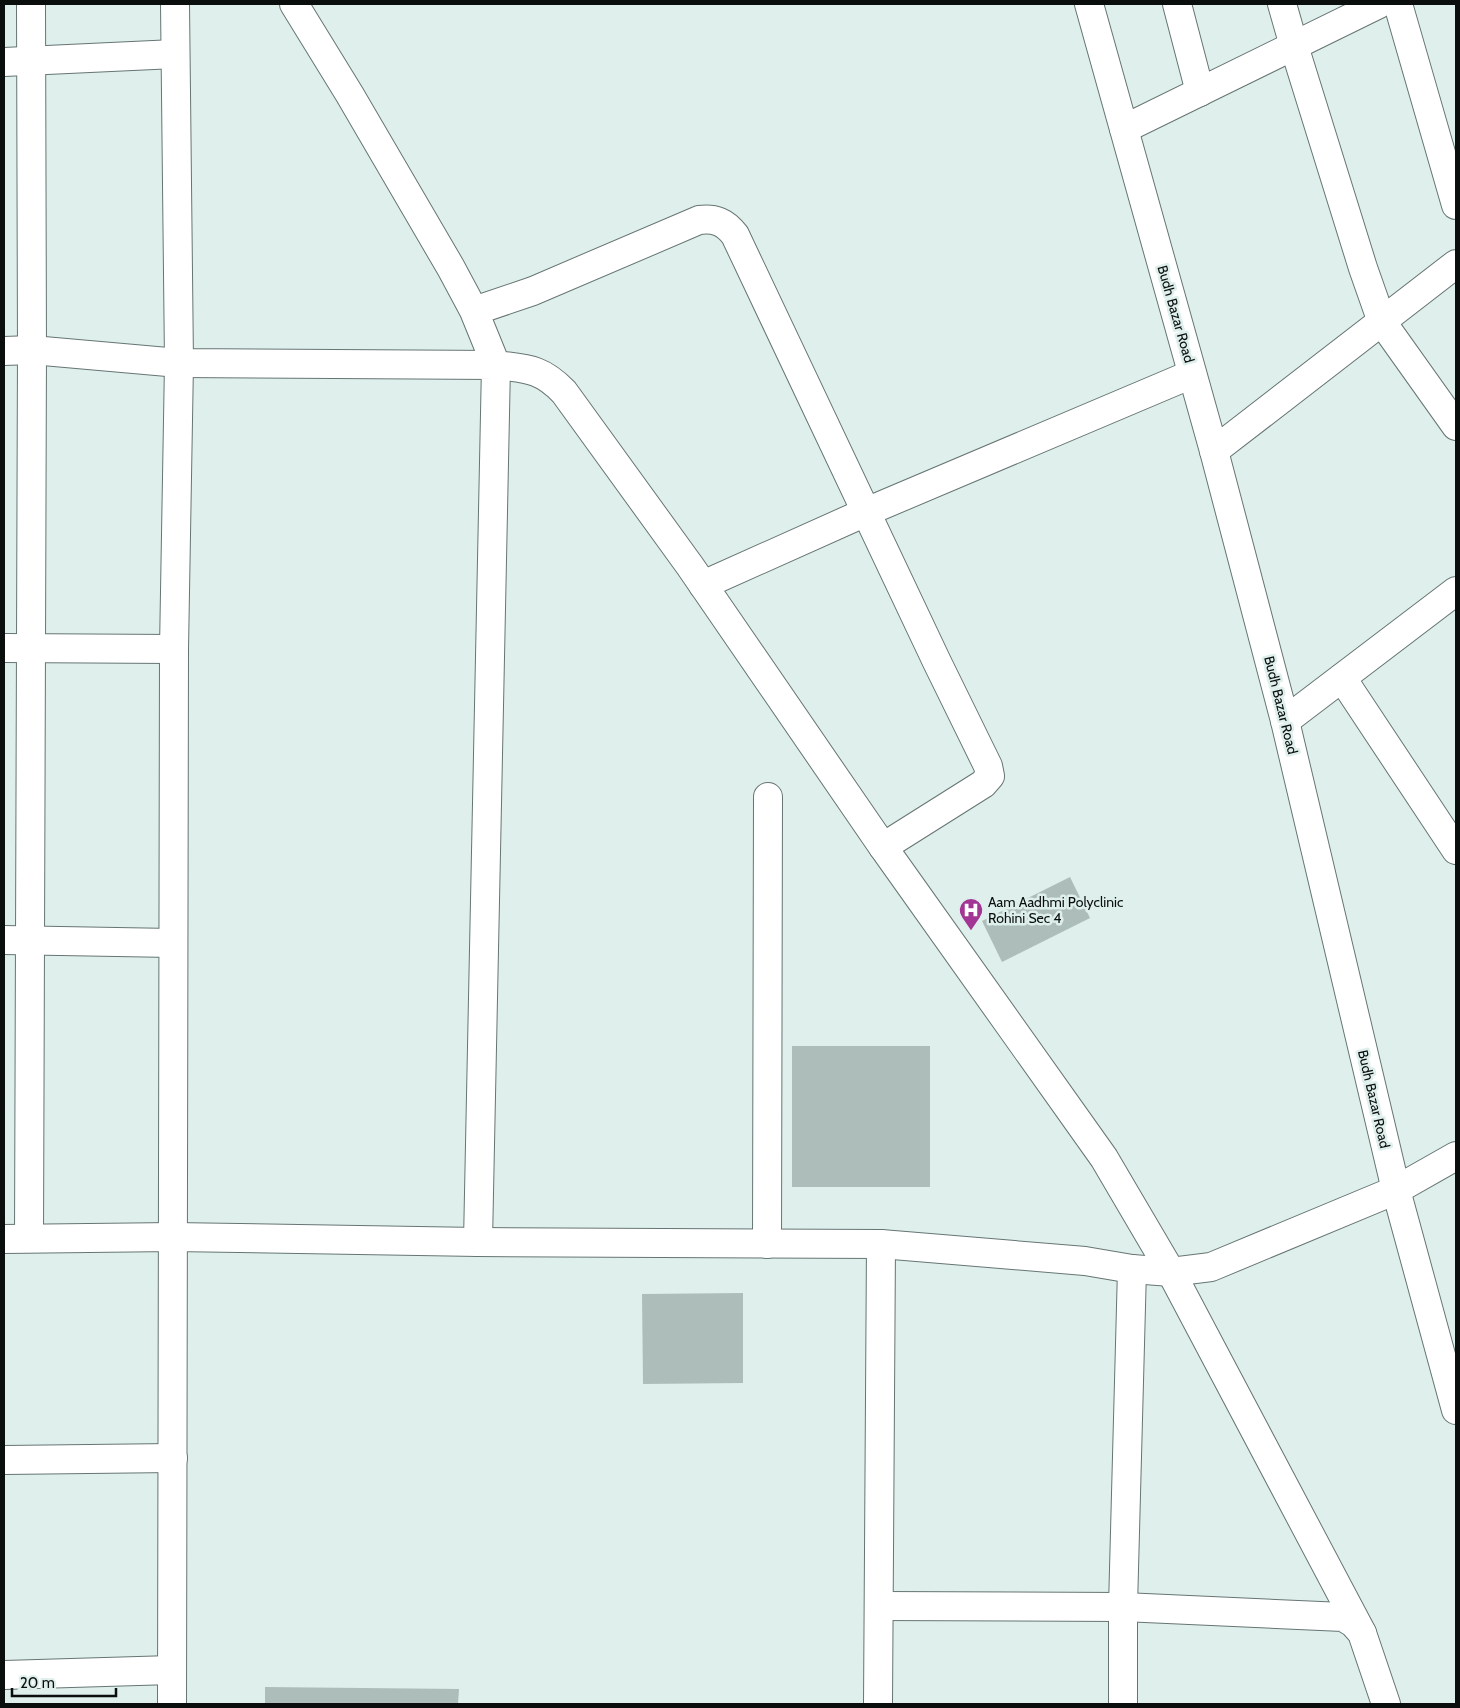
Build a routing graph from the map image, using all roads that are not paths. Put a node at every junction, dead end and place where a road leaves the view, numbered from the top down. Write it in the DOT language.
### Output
graph roads {
  1 [pos="31,4"];
  2 [pos="175,4"];
  3 [pos="294,4"];
  4 [pos="1090,4"];
  5 [pos="1177,4"];
  6 [pos="1282,4"];
  7 [pos="1379,4"];
  8 [pos="1398,4"];
  9 [pos="1294,46"];
  10 [pos="175,54"];
  11 [pos="31,61"];
  12 [pos="4,62"];
  13 [pos="1200,92"];
  14 [pos="1124,129"];
  15 [pos="1456,205"];
  16 [pos="1456,264"];
  17 [pos="474,311"];
  18 [pos="1382,322"];
  19 [pos="32,350"];
  20 [pos="4,351"];
  21 [pos="179,363"];
  22 [pos="496,365"];
  23 [pos="1192,374"];
  24 [pos="1456,426"];
  25 [pos="1214,451"];
  26 [pos="866,512"];
  27 [pos="702,585"];
  28 [pos="1456,590"];
  29 [pos="4,648"];
  30 [pos="31,648"];
  31 [pos="174,649"];
  32 [pos="1342,678"];
  33 [pos="1285,721"];
  34 [pos="768,797"];
  35 [pos="883,847"];
  36 [pos="1456,850"];
  37 [pos="17,940"];
  38 [pos="173,943"];
  39 [pos="1456,1156"];
  40 [pos="1396,1190"];
  41 [pos="173,1236"];
  42 [pos="16,1239"];
  43 [pos="478,1242"];
  44 [pos="767,1244"];
  45 [pos="881,1244"];
  46 [pos="1132,1269"];
  47 [pos="1171,1272"];
  48 [pos="1456,1410"];
  49 [pos="172,1458"];
  50 [pos="4,1460"];
  51 [pos="879,1606"];
  52 [pos="1123,1607"];
  53 [pos="1362,1633"];
  54 [pos="172,1670"];
  55 [pos="4,1675"];
  56 [pos="172,1704"];
  57 [pos="878,1704"];
  58 [pos="1123,1704"];
  59 [pos="1386,1704"];
  1 -- 11 [label="street"];
  2 -- 10 [label="street"];
  3 -- 17 [label="street"];
  4 -- 14 [label="street, Budh Bazar Road"];
  5 -- 13 [label="street"];
  6 -- 9 [label="street"];
  7 -- 9 [label="street"];
  8 -- 15 [label="street"];
  9 -- 13 [label="street"];
  9 -- 18 [label="street"];
  10 -- 11 [label="street"];
  10 -- 21 [label="street"];
  11 -- 12 [label="street"];
  11 -- 19 [label="street"];
  13 -- 14 [label="street"];
  14 -- 23 [label="street, Budh Bazar Road"];
  16 -- 18 [label="street"];
  17 -- 22 [label="street"];
  17 -- 26 [label="street"];
  18 -- 24 [label="street"];
  18 -- 25 [label="street"];
  19 -- 20 [label="street"];
  19 -- 21 [label="street"];
  19 -- 30 [label="street"];
  21 -- 22 [label="street"];
  21 -- 31 [label="street"];
  22 -- 27 [label="street"];
  22 -- 43 [label="street"];
  23 -- 25 [label="street, Budh Bazar Road"];
  23 -- 26 [label="street"];
  25 -- 33 [label="street, Budh Bazar Road"];
  26 -- 27 [label="street"];
  26 -- 35 [label="street"];
  27 -- 35 [label="street"];
  28 -- 32 [label="street"];
  29 -- 30 [label="street"];
  30 -- 31 [label="street"];
  30 -- 37 [label="street"];
  31 -- 38 [label="street"];
  32 -- 33 [label="street"];
  32 -- 36 [label="street"];
  33 -- 40 [label="street, Budh Bazar Road"];
  34 -- 44 [label="street"];
  35 -- 47 [label="street"];
  37 -- 38 [label="street"];
  37 -- 42 [label="street"];
  38 -- 41 [label="street"];
  39 -- 40 [label="street"];
  40 -- 47 [label="street"];
  40 -- 48 [label="street, Budh Bazar Road"];
  41 -- 42 [label="street"];
  41 -- 43 [label="street"];
  41 -- 49 [label="street"];
  43 -- 44 [label="street"];
  44 -- 45 [label="street"];
  45 -- 46 [label="street"];
  45 -- 51 [label="street"];
  46 -- 47 [label="street"];
  46 -- 52 [label="street"];
  47 -- 53 [label="street"];
  49 -- 50 [label="street"];
  49 -- 54 [label="street"];
  51 -- 52 [label="street"];
  51 -- 57 [label="street"];
  52 -- 53 [label="street"];
  52 -- 58 [label="street"];
  53 -- 59 [label="street"];
  54 -- 55 [label="street"];
  54 -- 56 [label="street"];
}
